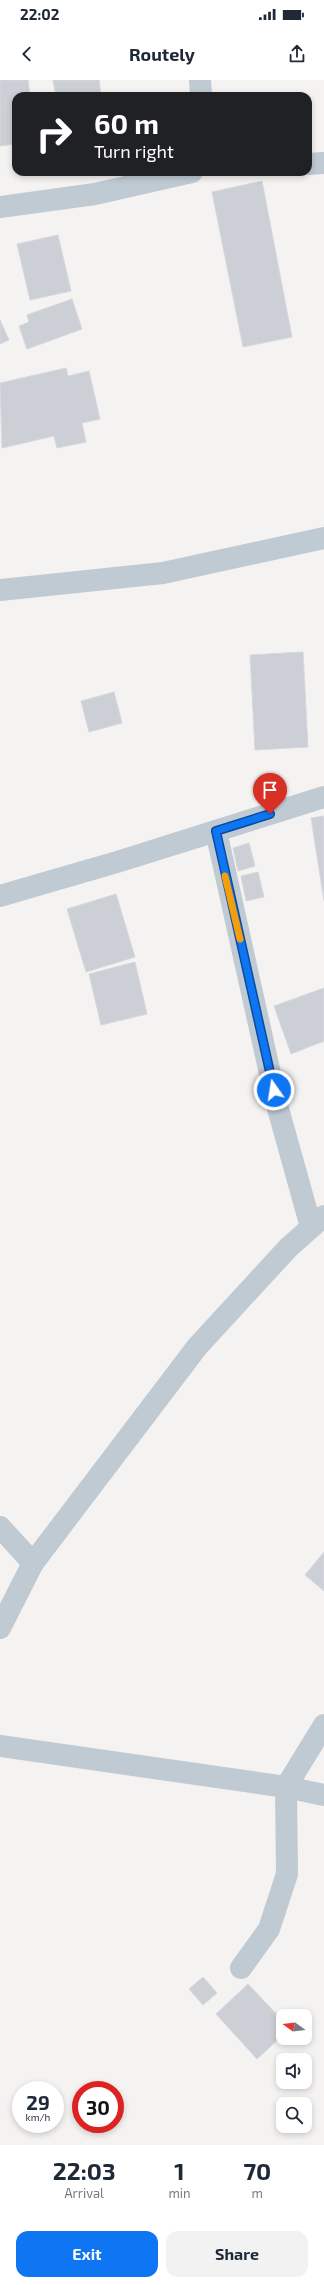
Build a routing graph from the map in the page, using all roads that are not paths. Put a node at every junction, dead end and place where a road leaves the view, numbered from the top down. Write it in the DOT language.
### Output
graph roads {
  1 [pos="200,80"];
  2 [pos="201,92"];
  3 [pos="324,163"];
  4 [pos="312,164"];
  5 [pos="174,176"];
  6 [pos="0,206"];
  7 [pos="324,538"];
  8 [pos="0,590"];
  9 [pos="324,797"];
  10 [pos="216,831"];
  11 [pos="0,896"];
  12 [pos="318,1221"];
  13 [pos="0,1527"];
  14 [pos="33,1563"];
  15 [pos="0,1628"];
  16 [pos="324,1725"];
  17 [pos="0,1746"];
  18 [pos="286,1788"];
  19 [pos="324,1795"];
  20 [pos="241,1968"];
  1 -- 2 [label="street"];
  3 -- 4 [label="street"];
  5 -- 6 [label="street"];
  7 -- 8 [label="street"];
  9 -- 10 [label="street"];
  10 -- 11 [label="street"];
  10 -- 12 [label="street"];
  12 -- 14 [label="street"];
  13 -- 14 [label="street"];
  14 -- 15 [label="street"];
  16 -- 18 [label="street"];
  17 -- 18 [label="street"];
  18 -- 19 [label="street"];
  18 -- 20 [label="street"];
}
